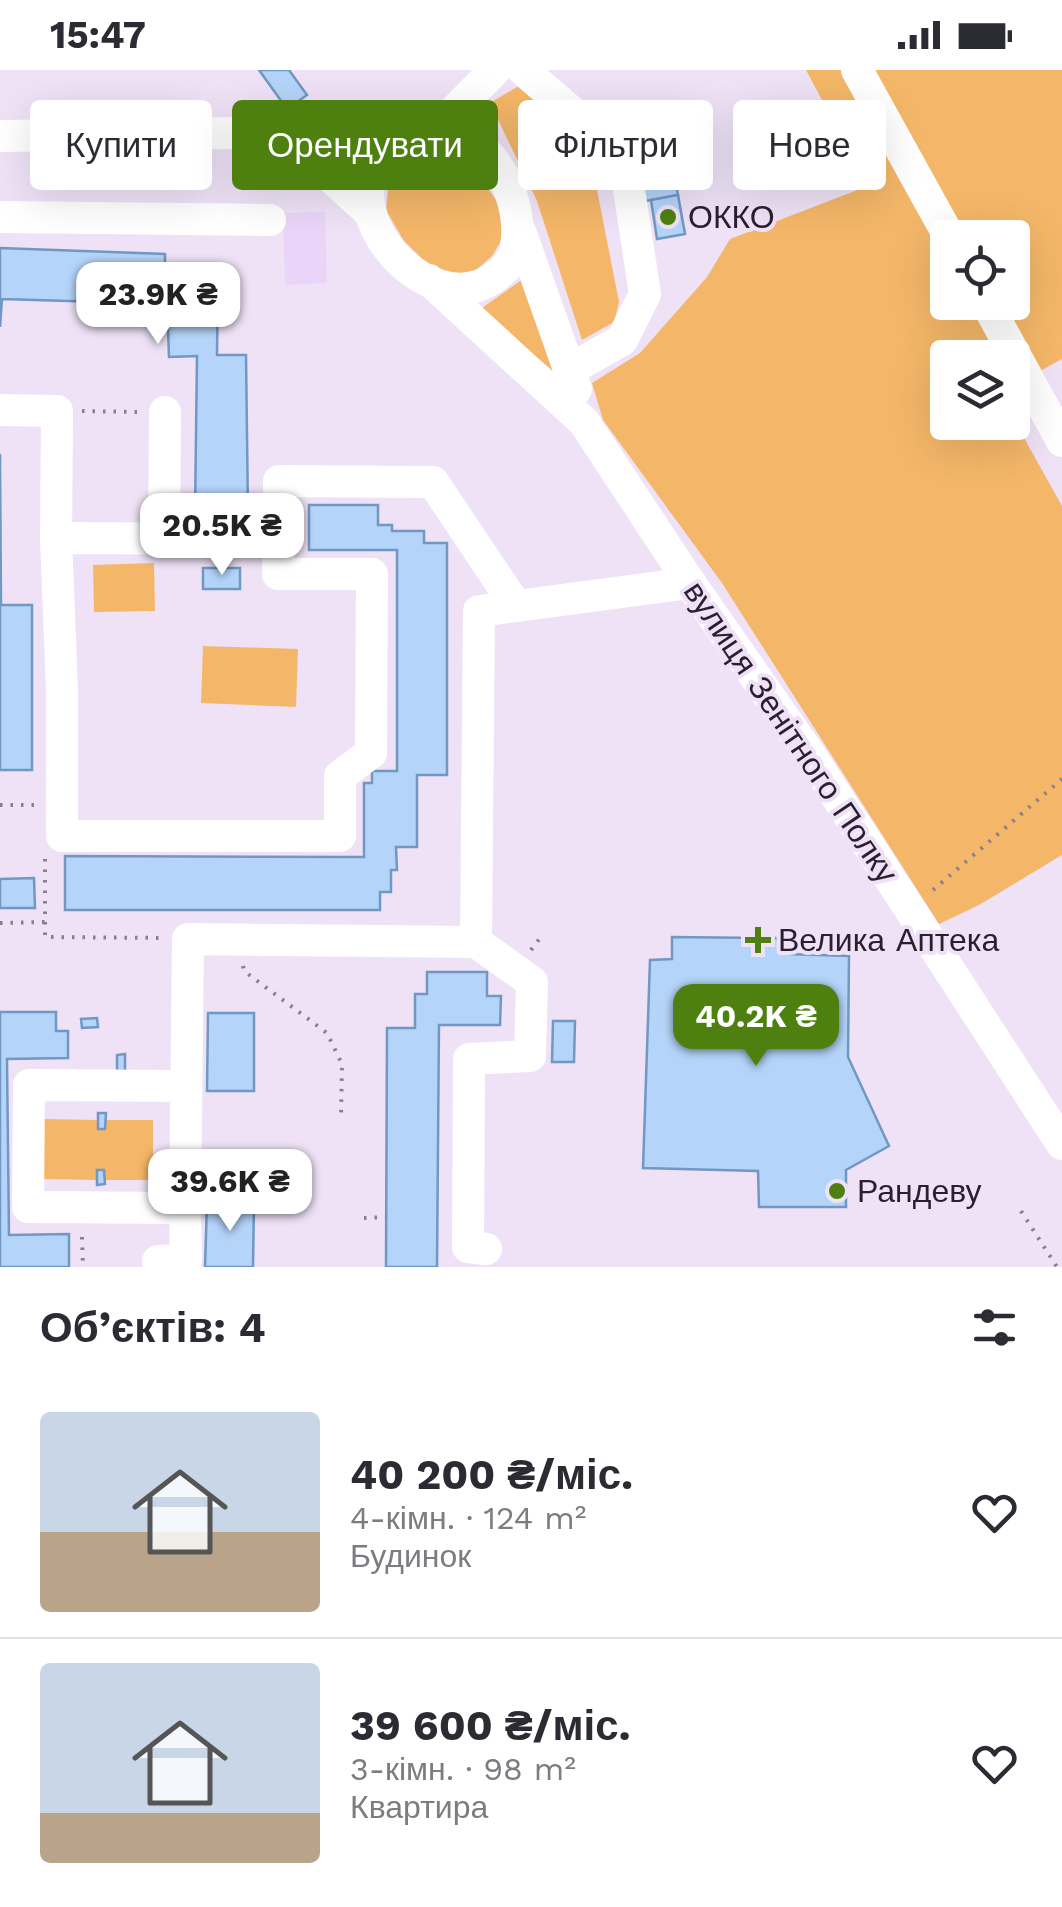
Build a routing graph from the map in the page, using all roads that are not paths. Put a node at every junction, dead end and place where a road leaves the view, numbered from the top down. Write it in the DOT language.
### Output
graph roads {
  1 [pos="495,70"];
  2 [pos="524,70"];
  3 [pos="856,70"];
  4 [pos="466,100"];
  5 [pos="232,134"];
  6 [pos="0,136"];
  7 [pos="498,173"];
  8 [pos="345,190"];
  9 [pos="369,190"];
  10 [pos="368,210"];
  11 [pos="0,217"];
  12 [pos="270,220"];
  13 [pos="940,220"];
  14 [pos="520,232"];
  15 [pos="429,280"];
  16 [pos="996,320"];
  17 [pos="571,369"];
  18 [pos="0,410"];
  19 [pos="165,412"];
  20 [pos="584,422"];
  21 [pos="1062,440"];
  22 [pos="56,538"];
  23 [pos="164,538"];
  24 [pos="279,539"];
  25 [pos="690,583"];
  26 [pos="516,606"];
  27 [pos="476,942"];
  28 [pos="186,1086"];
  29 [pos="1062,1144"];
  30 [pos="185,1208"];
  31 [pos="486,1249"];
  32 [pos="158,1261"];
  1 -- 4 [label="street"];
  2 -- 17 [label="street"];
  3 -- 13 [label="street"];
  5 -- 6 [label="street"];
  7 -- 14 [label="street"];
  8 -- 10 [label="street"];
  9 -- 10 [label="street"];
  10 -- 15 [label="street"];
  11 -- 12 [label="street"];
  14 -- 15 [label="street"];
  14 -- 17 [label="street, вулиця Зенітного Полку"];
  15 -- 20 [label="street, вулиця Зенітного Полку"];
  16 -- 21 [label="street"];
  17 -- 20 [label="street, вулиця Зенітного Полку"];
  18 -- 22 [label="street"];
  19 -- 23 [label="street"];
  20 -- 25 [label="street, вулиця Зенітного Полку"];
  22 -- 23 [label="street"];
  22 -- 24 [label="street"];
  23 -- 24 [label="street"];
  24 -- 26 [label="street"];
  25 -- 26 [label="street"];
  25 -- 29 [label="street, вулиця Зенітного Полку"];
  26 -- 27 [label="street"];
  27 -- 28 [label="street"];
  27 -- 31 [label="street"];
  28 -- 30 [label="street"];
  28 -- 30 [label="street"];
  30 -- 32 [label="street"];
}
